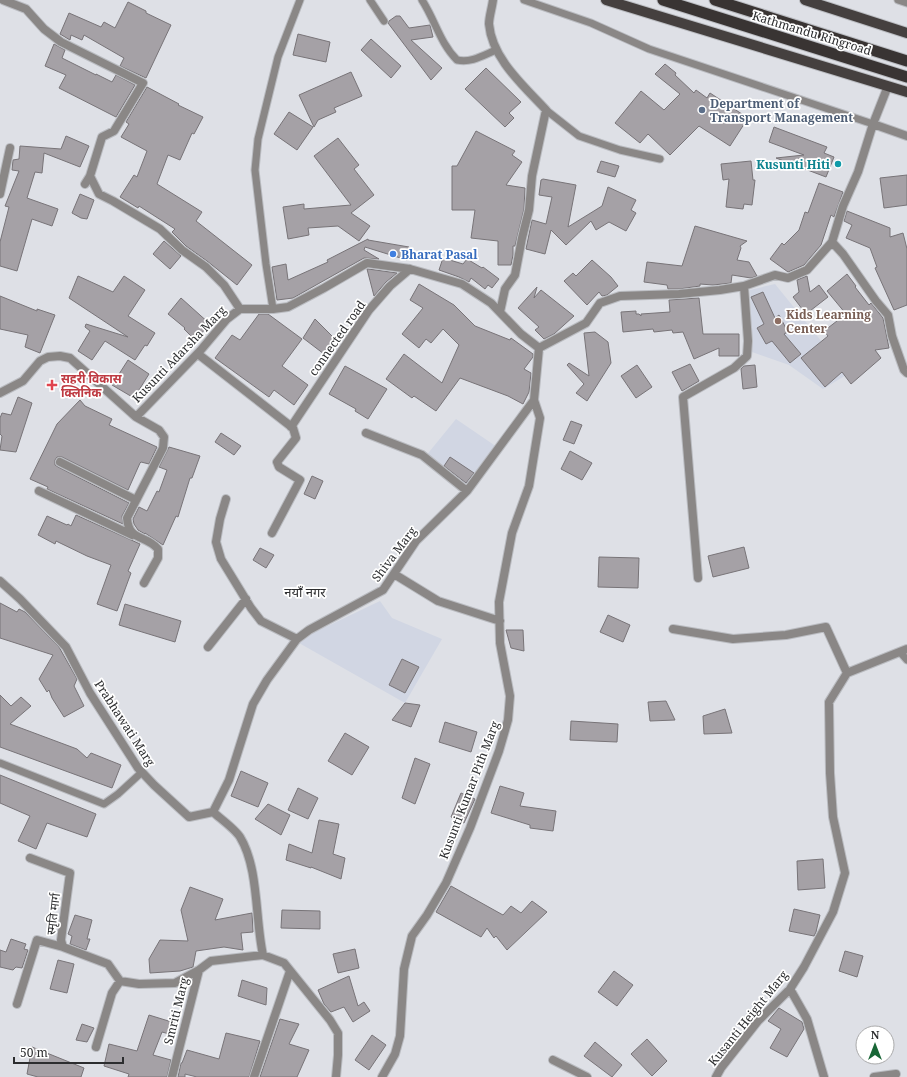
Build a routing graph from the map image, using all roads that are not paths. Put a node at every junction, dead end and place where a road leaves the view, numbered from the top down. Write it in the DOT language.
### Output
graph roads {
  1 [pos="3,0"];
  2 [pos="300,0"];
  3 [pos="370,0"];
  4 [pos="422,0"];
  5 [pos="493,0"];
  6 [pos="524,0"];
  7 [pos="606,0"];
  8 [pos="663,0"];
  9 [pos="714,0"];
  10 [pos="805,0"];
  11 [pos="898,0"];
  12 [pos="907,3"];
  13 [pos="384,21"];
  14 [pos="907,34"];
  15 [pos="496,50"];
  16 [pos="907,61"];
  17 [pos="907,77"];
  18 [pos="888,86"];
  19 [pos="907,92"];
  20 [pos="546,110"];
  21 [pos="873,124"];
  22 [pos="907,136"];
  23 [pos="10,148"];
  24 [pos="660,159"];
  25 [pos="90,176"];
  26 [pos="85,184"];
  27 [pos="0,194"];
  28 [pos="832,242"];
  29 [pos="410,269"];
  30 [pos="744,286"];
  31 [pos="240,309"];
  32 [pos="273,309"];
  33 [pos="500,312"];
  34 [pos="539,348"];
  35 [pos="198,354"];
  36 [pos="907,373"];
  37 [pos="0,393"];
  38 [pos="534,400"];
  39 [pos="136,417"];
  40 [pos="291,427"];
  41 [pos="366,433"];
  42 [pos="60,462"];
  43 [pos="39,491"];
  44 [pos="467,491"];
  45 [pos="226,499"];
  46 [pos="136,500"];
  47 [pos="272,533"];
  48 [pos="133,535"];
  49 [pos="394,574"];
  50 [pos="698,578"];
  51 [pos="0,581"];
  52 [pos="144,583"];
  53 [pos="246,599"];
  54 [pos="500,621"];
  55 [pos="673,629"];
  56 [pos="297,639"];
  57 [pos="208,646"];
  58 [pos="903,651"];
  59 [pos="907,660"];
  60 [pos="847,673"];
  61 [pos="0,763"];
  62 [pos="142,772"];
  63 [pos="213,812"];
  64 [pos="30,858"];
  65 [pos="63,947"];
  66 [pos="263,955"];
  67 [pos="199,970"];
  68 [pos="290,971"];
  69 [pos="120,981"];
  70 [pos="790,989"];
  71 [pos="18,1004"];
  72 [pos="96,1047"];
  73 [pos="553,1060"];
  74 [pos="896,1074"];
  75 [pos="172,1077"];
  76 [pos="254,1077"];
  77 [pos="336,1077"];
  78 [pos="382,1077"];
  79 [pos="587,1077"];
  80 [pos="716,1077"];
  81 [pos="824,1077"];
  82 [pos="874,1077"];
  1 -- 25 [label="street"];
  2 -- 32 [label="lane"];
  3 -- 13 [label="lane"];
  4 -- 15 [label="lane"];
  5 -- 15 [label="street"];
  6 -- 21 [label="lane"];
  7 -- 18 [label="main road"];
  8 -- 17 [label="highway, Kathmandu Ringroad"];
  9 -- 16 [label="highway, Kathmandu Ringroad"];
  10 -- 14 [label="main road"];
  11 -- 12 [label="lane"];
  15 -- 20 [label="street"];
  18 -- 19 [label="main road"];
  18 -- 21 [label="street"];
  20 -- 24 [label="lane"];
  20 -- 33 [label="street"];
  21 -- 22 [label="street"];
  21 -- 28 [label="street"];
  23 -- 27 [label="street"];
  25 -- 26 [label="street"];
  25 -- 31 [label="street"];
  28 -- 30 [label="street"];
  28 -- 36 [label="street"];
  29 -- 32 [label="street, Kusunti Adarsha Marg"];
  29 -- 33 [label="street, Kusunti Adarsha Marg"];
  29 -- 40 [label="street, connected road"];
  30 -- 34 [label="street"];
  30 -- 50 [label="street"];
  31 -- 32 [label="street, Kusunti Adarsha Marg"];
  31 -- 35 [label="street, Kusunti Adarsha Marg"];
  33 -- 34 [label="street, Kusunti Adarsha Marg"];
  34 -- 38 [label="street, Kusunti Kumar Pith Marg"];
  35 -- 39 [label="street, Kusunti Adarsha Marg"];
  35 -- 40 [label="street"];
  37 -- 39 [label="street"];
  38 -- 44 [label="street, Shiva Marg"];
  38 -- 54 [label="street, Kusunti Kumar Pith Marg"];
  39 -- 46 [label="street"];
  40 -- 47 [label="street"];
  41 -- 44 [label="street"];
  42 -- 46 [label="street"];
  43 -- 48 [label="street"];
  44 -- 49 [label="street, Shiva Marg"];
  45 -- 53 [label="street"];
  46 -- 48 [label="street"];
  48 -- 52 [label="street"];
  49 -- 54 [label="street"];
  49 -- 56 [label="street, Shiva Marg"];
  51 -- 62 [label="street, Prabhawati Marg"];
  53 -- 56 [label="street"];
  53 -- 57 [label="street"];
  54 -- 78 [label="street, Kusunti Kumar Pith Marg"];
  55 -- 60 [label="street"];
  56 -- 63 [label="street, Shiva Marg"];
  58 -- 59 [label="lane"];
  58 -- 60 [label="street"];
  60 -- 70 [label="street, Kusanti Height Marg"];
  61 -- 62 [label="lane"];
  62 -- 63 [label="street, Prabhawati Marg"];
  63 -- 66 [label="street"];
  64 -- 65 [label="street, स्मृति मार्ग"];
  65 -- 69 [label="street, स्मृति मार्ग"];
  65 -- 71 [label="street"];
  66 -- 67 [label="street, Smriti Marg"];
  66 -- 68 [label="street"];
  67 -- 69 [label="street"];
  67 -- 75 [label="street, Smriti Marg"];
  68 -- 76 [label="street"];
  68 -- 77 [label="street"];
  69 -- 72 [label="street"];
  70 -- 80 [label="street, Kusanti Height Marg"];
  70 -- 81 [label="street"];
  73 -- 79 [label="street"];
  74 -- 82 [label="street"];
}
